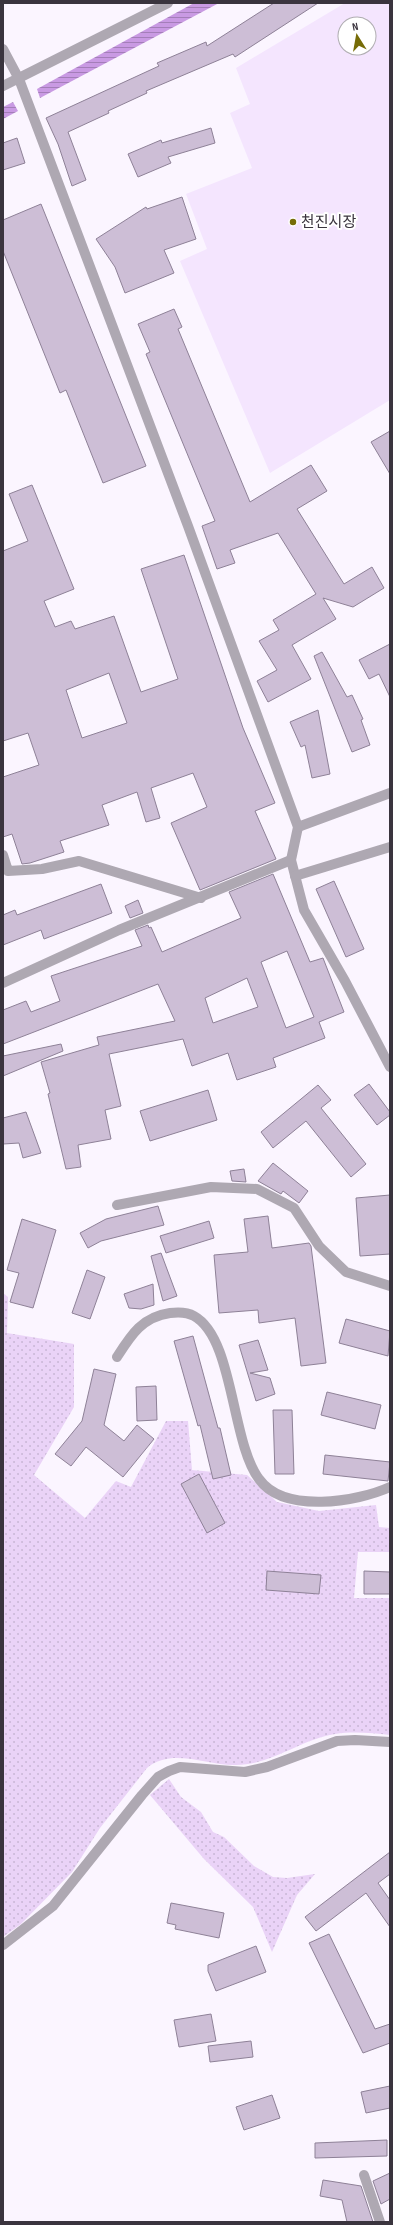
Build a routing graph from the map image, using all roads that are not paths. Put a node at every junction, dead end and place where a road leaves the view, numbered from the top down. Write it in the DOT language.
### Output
graph roads {
  1 [pos="168,3"];
  2 [pos="3,49"];
  3 [pos="19,78"];
  4 [pos="3,86"];
  5 [pos="390,793"];
  6 [pos="298,827"];
  7 [pos="390,847"];
  8 [pos="3,854"];
  9 [pos="291,860"];
  10 [pos="295,876"];
  11 [pos="201,898"];
  12 [pos="3,983"];
  13 [pos="390,1067"];
  14 [pos="117,1205"];
  15 [pos="390,1286"];
  16 [pos="117,1357"];
  17 [pos="390,1488"];
  18 [pos="390,1742"];
  19 [pos="3,1945"];
  20 [pos="364,2174"];
  21 [pos="380,2222"];
  1 -- 3 [label="street"];
  2 -- 3 [label="street"];
  3 -- 4 [label="street"];
  3 -- 6 [label="street"];
  5 -- 6 [label="street"];
  6 -- 9 [label="street"];
  7 -- 10 [label="street"];
  8 -- 11 [label="street"];
  9 -- 10 [label="street"];
  9 -- 11 [label="street"];
  10 -- 13 [label="street"];
  11 -- 12 [label="street"];
  14 -- 15 [label="street"];
  16 -- 17 [label="street"];
  18 -- 19 [label="street"];
  20 -- 21 [label="street"];
}
